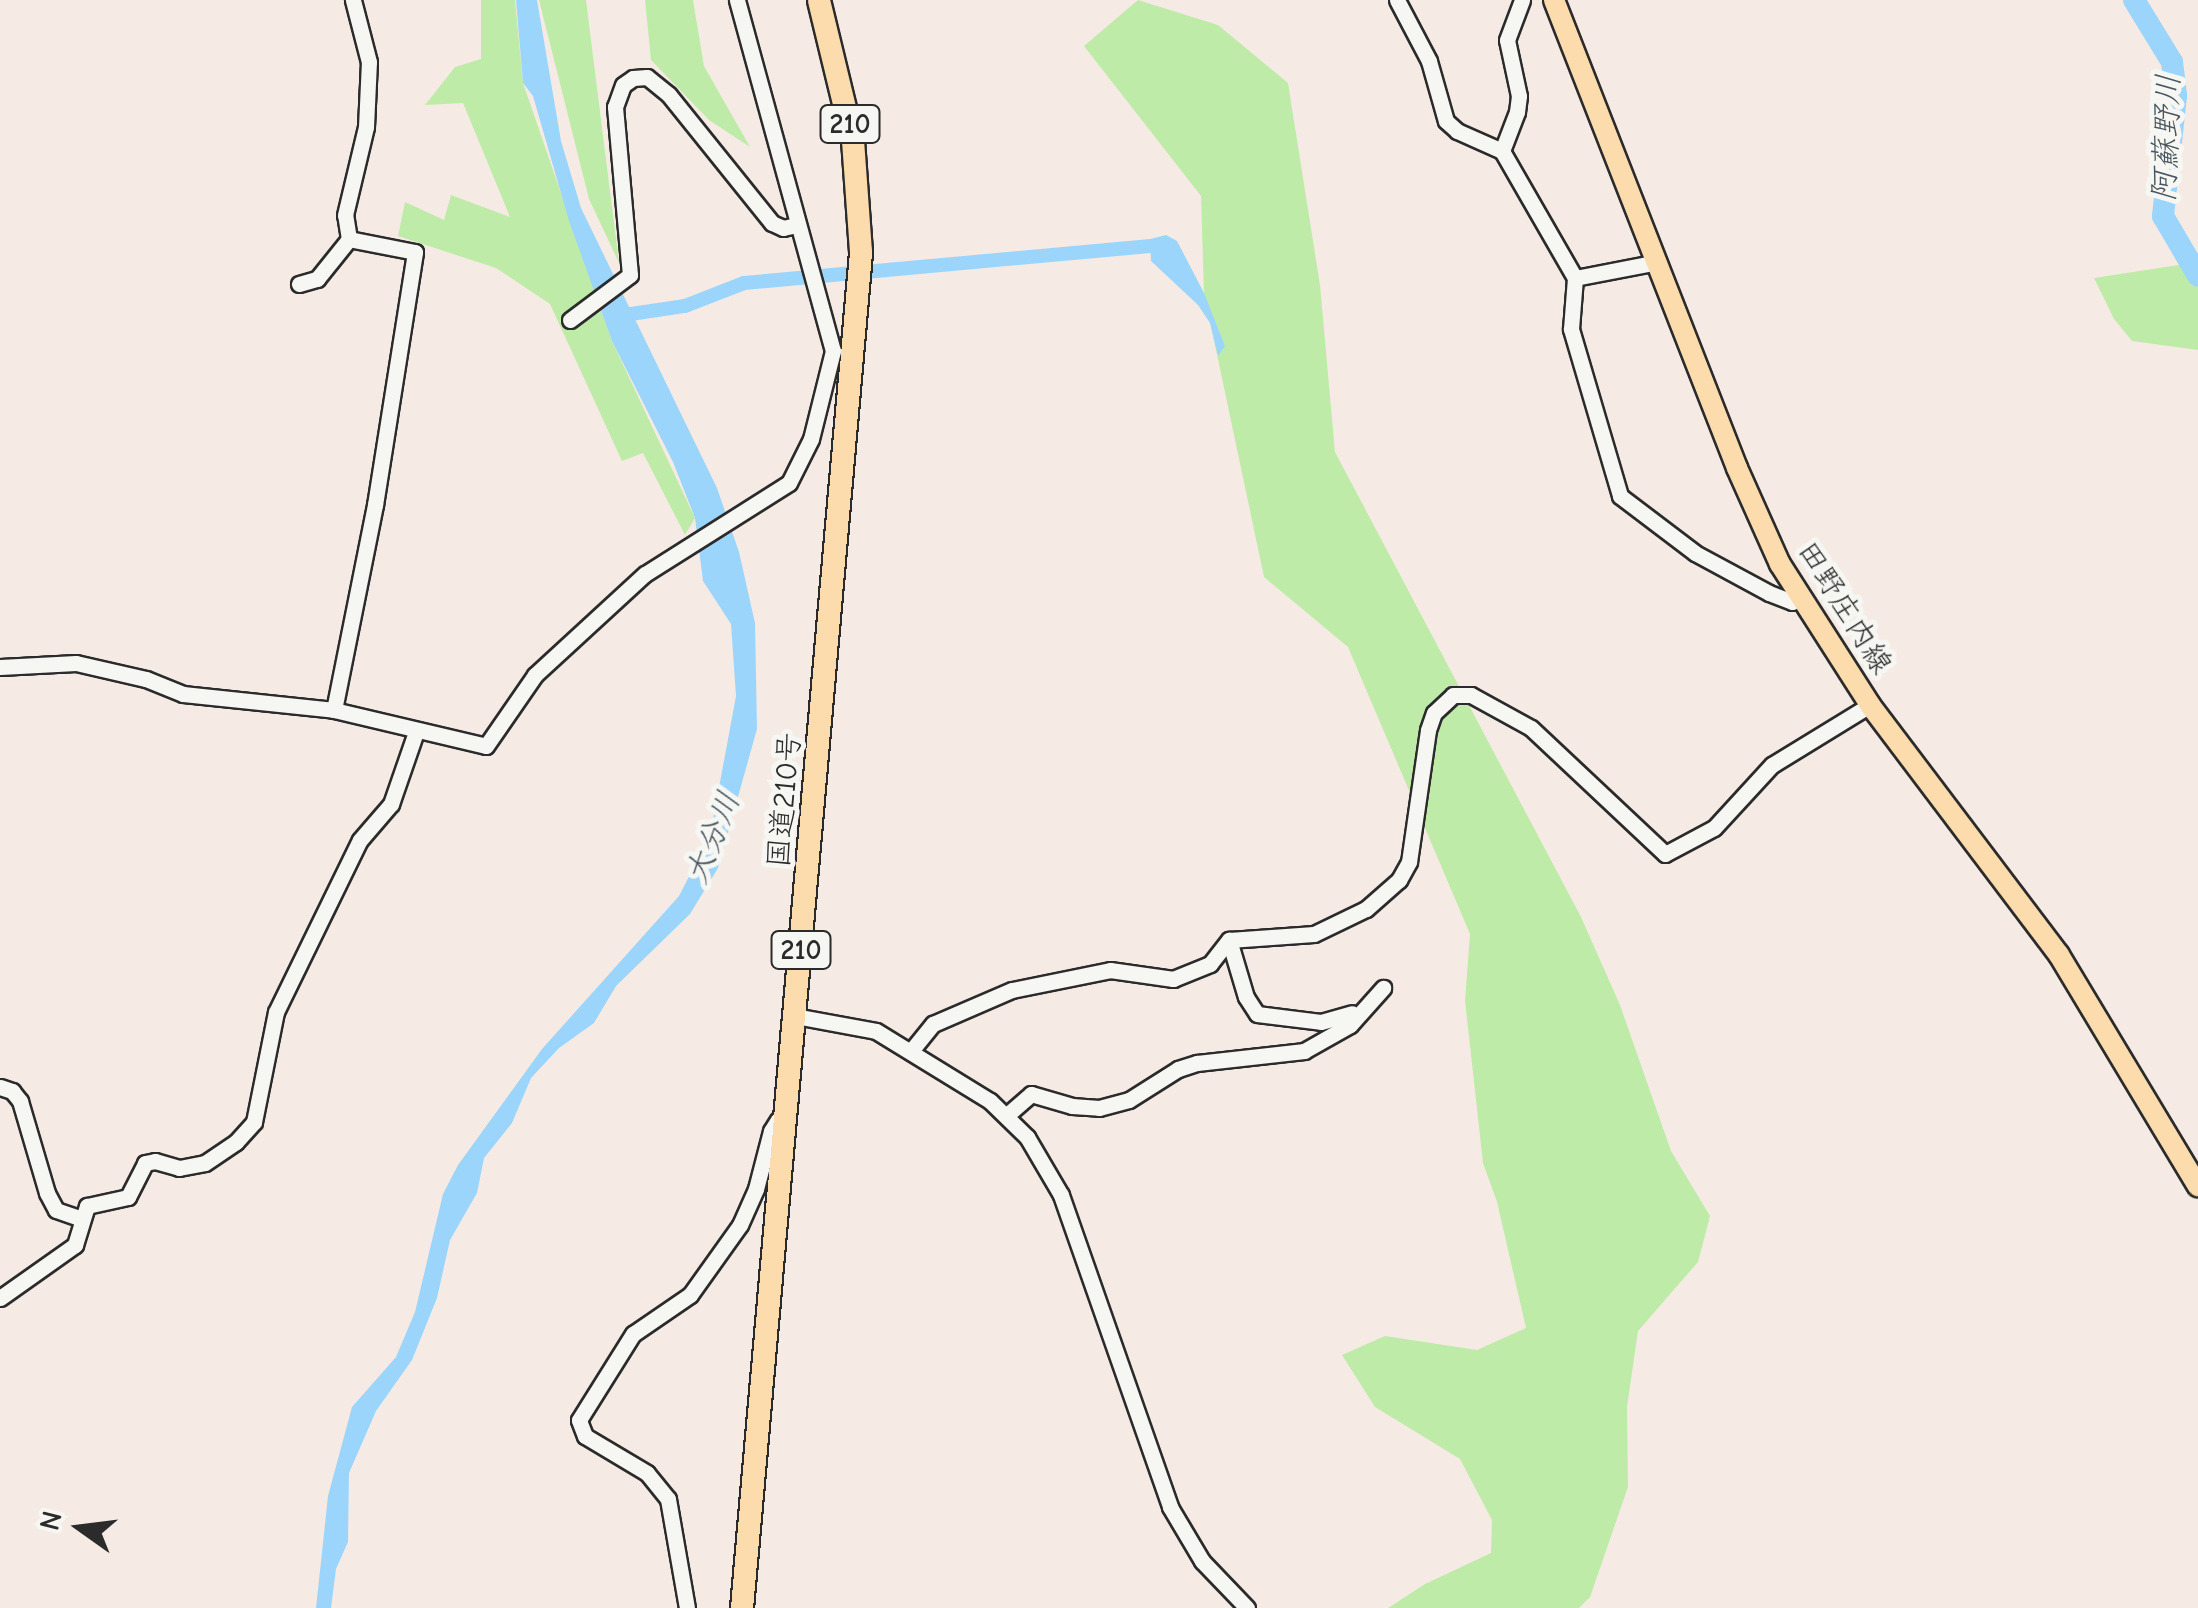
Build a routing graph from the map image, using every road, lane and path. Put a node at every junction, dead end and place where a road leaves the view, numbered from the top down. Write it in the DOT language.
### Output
graph roads {
  1 [pos="354,0"];
  2 [pos="737,0"];
  3 [pos="820,0"];
  4 [pos="1397,0"];
  5 [pos="1522,0"];
  6 [pos="1554,0"];
  7 [pos="1502,151"];
  8 [pos="796,225"];
  9 [pos="349,239"];
  10 [pos="1658,262"];
  11 [pos="1575,278"];
  12 [pos="299,284"];
  13 [pos="570,320"];
  14 [pos="1798,597"];
  15 [pos="0,667"];
  16 [pos="1870,705"];
  17 [pos="334,710"];
  18 [pos="416,732"];
  19 [pos="1229,940"];
  20 [pos="796,1016"];
  21 [pos="911,1051"];
  22 [pos="0,1087"];
  23 [pos="1007,1115"];
  24 [pos="786,1119"];
  25 [pos="2198,1186"];
  26 [pos="82,1219"];
  27 [pos="0,1298"];
  28 [pos="1230,1592"];
  29 [pos="686,1608"];
  30 [pos="742,1608"];
  31 [pos="1222,1608"];
  32 [pos="1247,1608"];
  1 -- 9 [label="street"];
  2 -- 8 [label="street"];
  3 -- 20 [label="highway, 国道210号 / 210"];
  4 -- 7 [label="street"];
  5 -- 7 [label="street"];
  6 -- 10 [label="main road, 田野庄内線"];
  7 -- 11 [label="street"];
  8 -- 13 [label="street"];
  8 -- 18 [label="street"];
  9 -- 12 [label="street"];
  9 -- 17 [label="street"];
  10 -- 11 [label="street"];
  10 -- 14 [label="main road, 田野庄内線"];
  11 -- 14 [label="street"];
  14 -- 16 [label="main road, 田野庄内線"];
  15 -- 17 [label="street"];
  16 -- 19 [label="street"];
  16 -- 25 [label="main road, 田野庄内線"];
  17 -- 18 [label="street"];
  18 -- 26 [label="street"];
  19 -- 21 [label="street"];
  19 -- 23 [label="street"];
  20 -- 21 [label="street"];
  20 -- 24 [label="highway, 国道210号 / 210"];
  21 -- 23 [label="street"];
  22 -- 26 [label="street"];
  23 -- 28 [label="street"];
  24 -- 29 [label="street"];
  24 -- 30 [label="highway, 国道210号 / 210"];
  26 -- 27 [label="street"];
  28 -- 31 [label="street"];
  28 -- 32 [label="street"];
}
